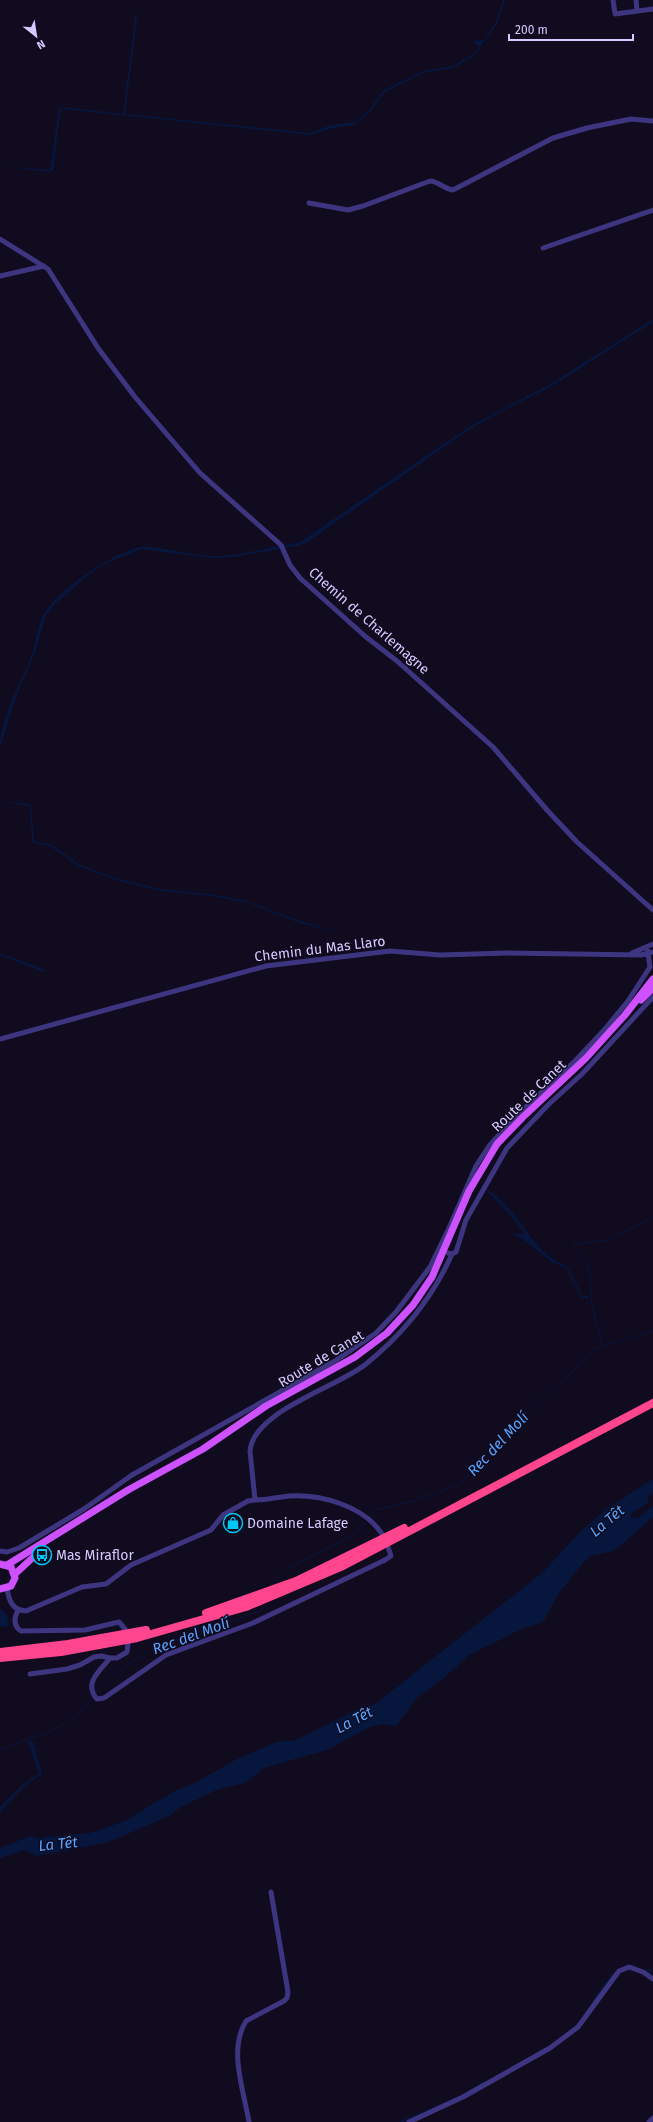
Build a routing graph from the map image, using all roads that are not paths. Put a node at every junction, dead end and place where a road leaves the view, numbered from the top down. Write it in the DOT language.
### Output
graph roads {
  1 [pos="613,0"];
  2 [pos="636,0"];
  3 [pos="653,9"];
  4 [pos="637,11"];
  5 [pos="653,121"];
  6 [pos="309,203"];
  7 [pos="653,210"];
  8 [pos="0,238"];
  9 [pos="543,248"];
  10 [pos="44,266"];
  11 [pos="0,276"];
  12 [pos="644,903"];
  13 [pos="653,910"];
  14 [pos="653,913"];
  15 [pos="653,944"];
  16 [pos="648,947"];
  17 [pos="650,953"];
  18 [pos="628,955"];
  19 [pos="653,979"];
  20 [pos="653,988"];
  21 [pos="653,997"];
  22 [pos="0,1039"];
  23 [pos="450,1253"];
  24 [pos="653,1398"];
  25 [pos="653,1402"];
  26 [pos="255,1500"];
  27 [pos="382,1534"];
  28 [pos="388,1547"];
  29 [pos="0,1551"];
  30 [pos="4,1565"];
  31 [pos="15,1574"];
  32 [pos="4,1588"];
  33 [pos="18,1610"];
  34 [pos="125,1629"];
  35 [pos="128,1644"];
  36 [pos="0,1652"];
  37 [pos="0,1658"];
  38 [pos="110,1658"];
  39 [pos="30,1674"];
  40 [pos="271,1892"];
  41 [pos="653,1979"];
  42 [pos="653,2118"];
  43 [pos="249,2122"];
  44 [pos="409,2122"];
  45 [pos="649,2122"];
  1 -- 4 [label="street"];
  2 -- 4 [label="street"];
  3 -- 4 [label="street"];
  5 -- 6 [label="street"];
  7 -- 9 [label="street"];
  8 -- 10 [label="street, Chemin de Charlemagne"];
  10 -- 11 [label="street"];
  10 -- 12 [label="street, Chemin de Charlemagne"];
  12 -- 13 [label="street, Chemin de Charlemagne"];
  12 -- 14 [label="street, Chemin de Charlemagne"];
  15 -- 16 [label="street"];
  16 -- 17 [label="street"];
  16 -- 18 [label="street"];
  17 -- 18 [label="street, Chemin du Mas Llaro"];
  17 -- 29 [label="street"];
  18 -- 22 [label="street, Chemin du Mas Llaro"];
  19 -- 30 [label="main road, Route de Canet"];
  20 -- 23 [label="main road, Route de Canet"];
  21 -- 23 [label="street"];
  23 -- 26 [label="street"];
  23 -- 31 [label="main road, Route de Canet"];
  24 -- 36 [label="highway"];
  25 -- 37 [label="highway"];
  26 -- 27 [label="street"];
  26 -- 33 [label="street"];
  28 -- 38 [label="street"];
  30 -- 31 [label="main road"];
  31 -- 32 [label="main road, Route de Canet"];
  32 -- 33 [label="street"];
  33 -- 34 [label="street"];
  35 -- 38 [label="street"];
  38 -- 39 [label="street"];
  40 -- 43 [label="street"];
  41 -- 44 [label="street"];
  42 -- 45 [label="street"];
}
